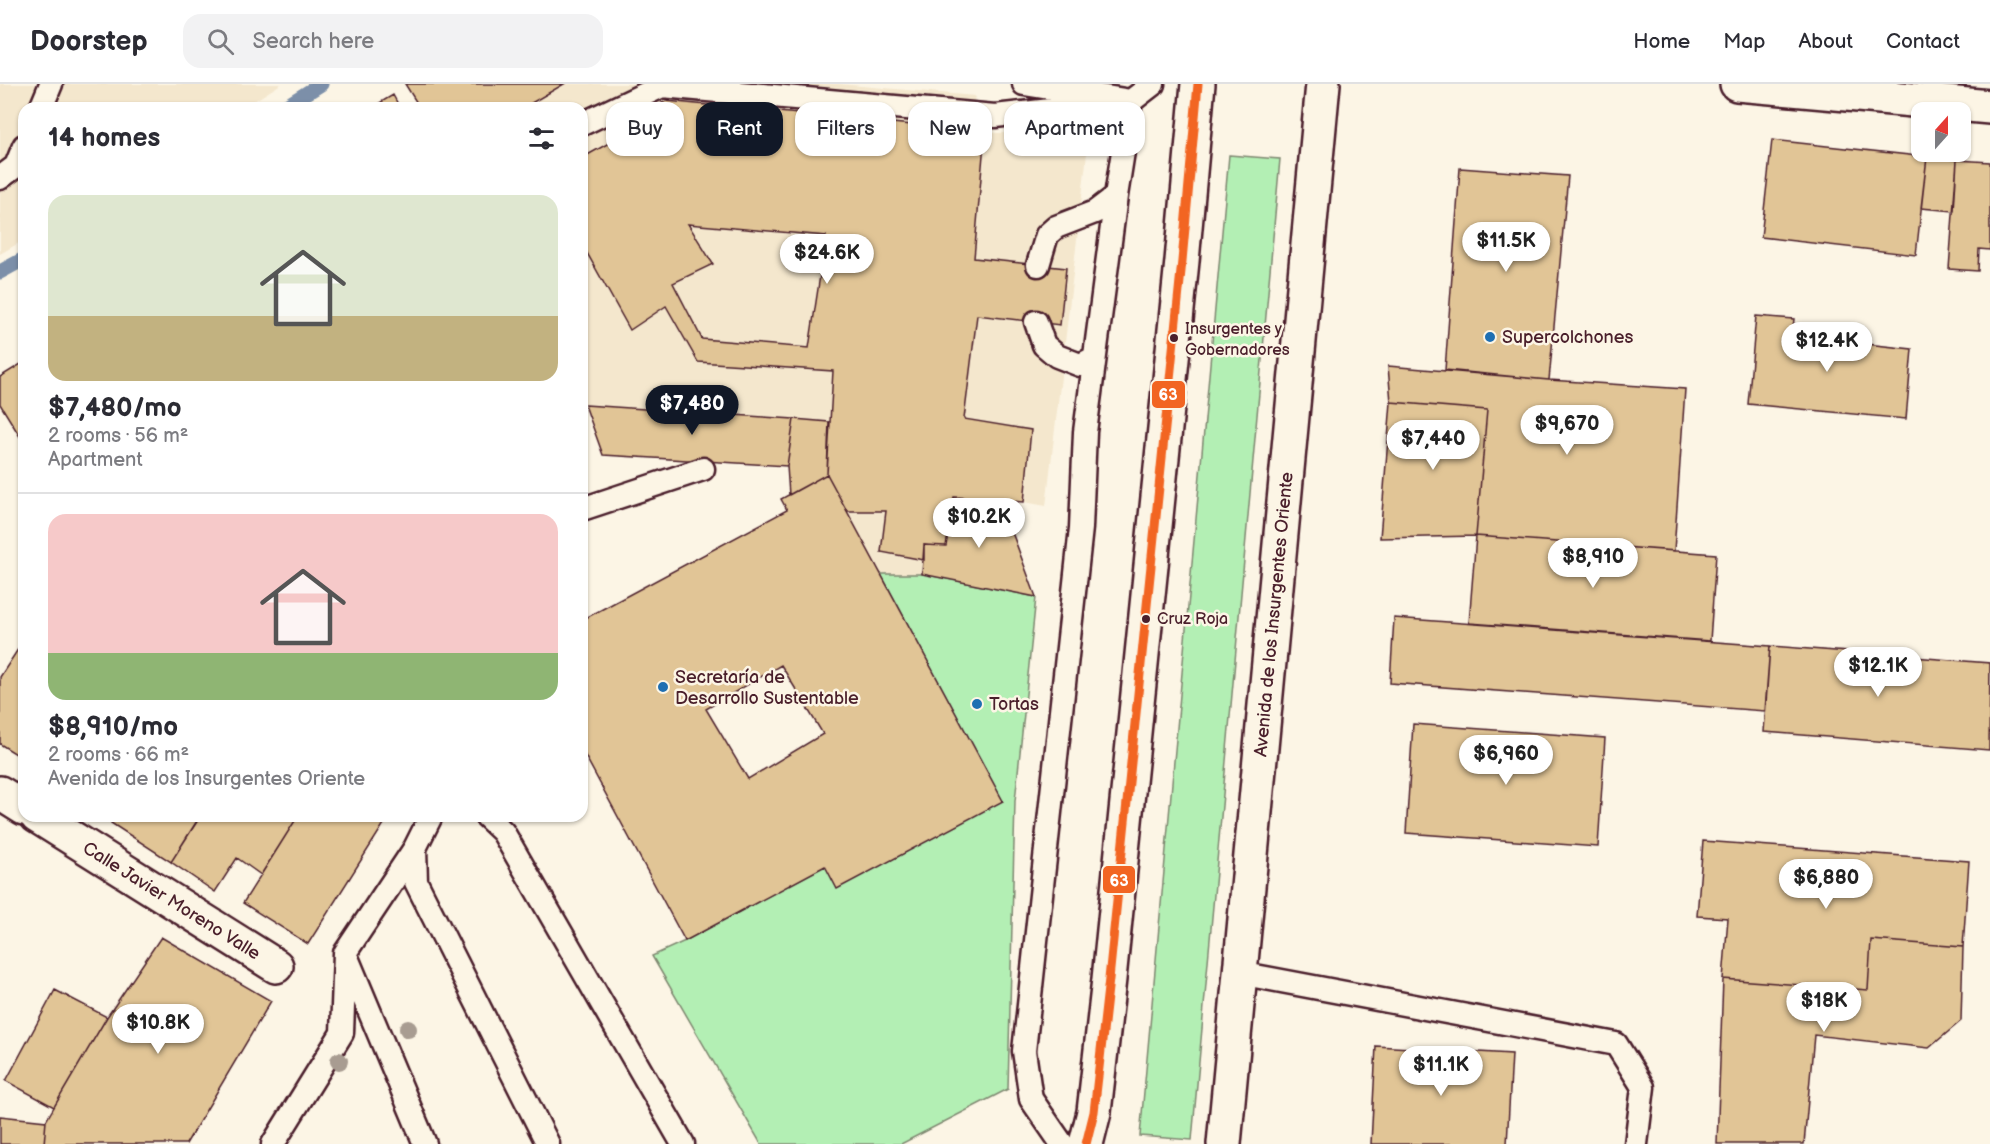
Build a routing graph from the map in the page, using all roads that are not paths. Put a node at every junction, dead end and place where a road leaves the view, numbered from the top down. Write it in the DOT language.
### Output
graph roads {
  1 [pos="51,84"];
  2 [pos="1024,84"];
  3 [pos="1153,84"];
  4 [pos="1198,84"];
  5 [pos="1323,84"];
  6 [pos="1737,84"];
  7 [pos="1131,101"];
  8 [pos="44,102"];
  9 [pos="1990,107"];
  10 [pos="588,121"];
  11 [pos="18,161"];
  12 [pos="0,178"];
  13 [pos="1116,196"];
  14 [pos="1038,265"];
  15 [pos="1036,322"];
  16 [pos="1094,358"];
  17 [pos="703,469"];
  18 [pos="588,507"];
  19 [pos="0,793"];
  20 [pos="18,804"];
  21 [pos="47,822"];
  22 [pos="428,822"];
  23 [pos="492,822"];
  24 [pos="415,848"];
  25 [pos="345,953"];
  26 [pos="276,966"];
  27 [pos="1239,973"];
  28 [pos="273,1144"];
  29 [pos="425,1144"];
  30 [pos="548,1144"];
  31 [pos="683,1144"];
  32 [pos="1062,1144"];
  33 [pos="1086,1144"];
  34 [pos="1224,1144"];
  35 [pos="1635,1144"];
  1 -- 8 [label="lane"];
  2 -- 7 [label="lane"];
  3 -- 7 [label="lane"];
  4 -- 33 [label="main road"];
  5 -- 27 [label="main road, Avenida de los Insurgentes Oriente"];
  6 -- 9 [label="main road"];
  7 -- 10 [label="lane"];
  7 -- 13 [label="lane"];
  11 -- 12 [label="lane"];
  13 -- 14 [label="lane"];
  13 -- 16 [label="lane"];
  15 -- 16 [label="lane"];
  16 -- 32 [label="lane"];
  17 -- 18 [label="lane"];
  19 -- 20 [label="main road"];
  21 -- 26 [label="main road, Calle Javier Moreno Valle"];
  22 -- 24 [label="lane"];
  23 -- 31 [label="lane"];
  24 -- 25 [label="lane"];
  24 -- 30 [label="lane"];
  25 -- 28 [label="lane"];
  25 -- 29 [label="lane"];
  27 -- 34 [label="main road, Avenida de los Insurgentes Oriente"];
  27 -- 35 [label="lane"];
}
